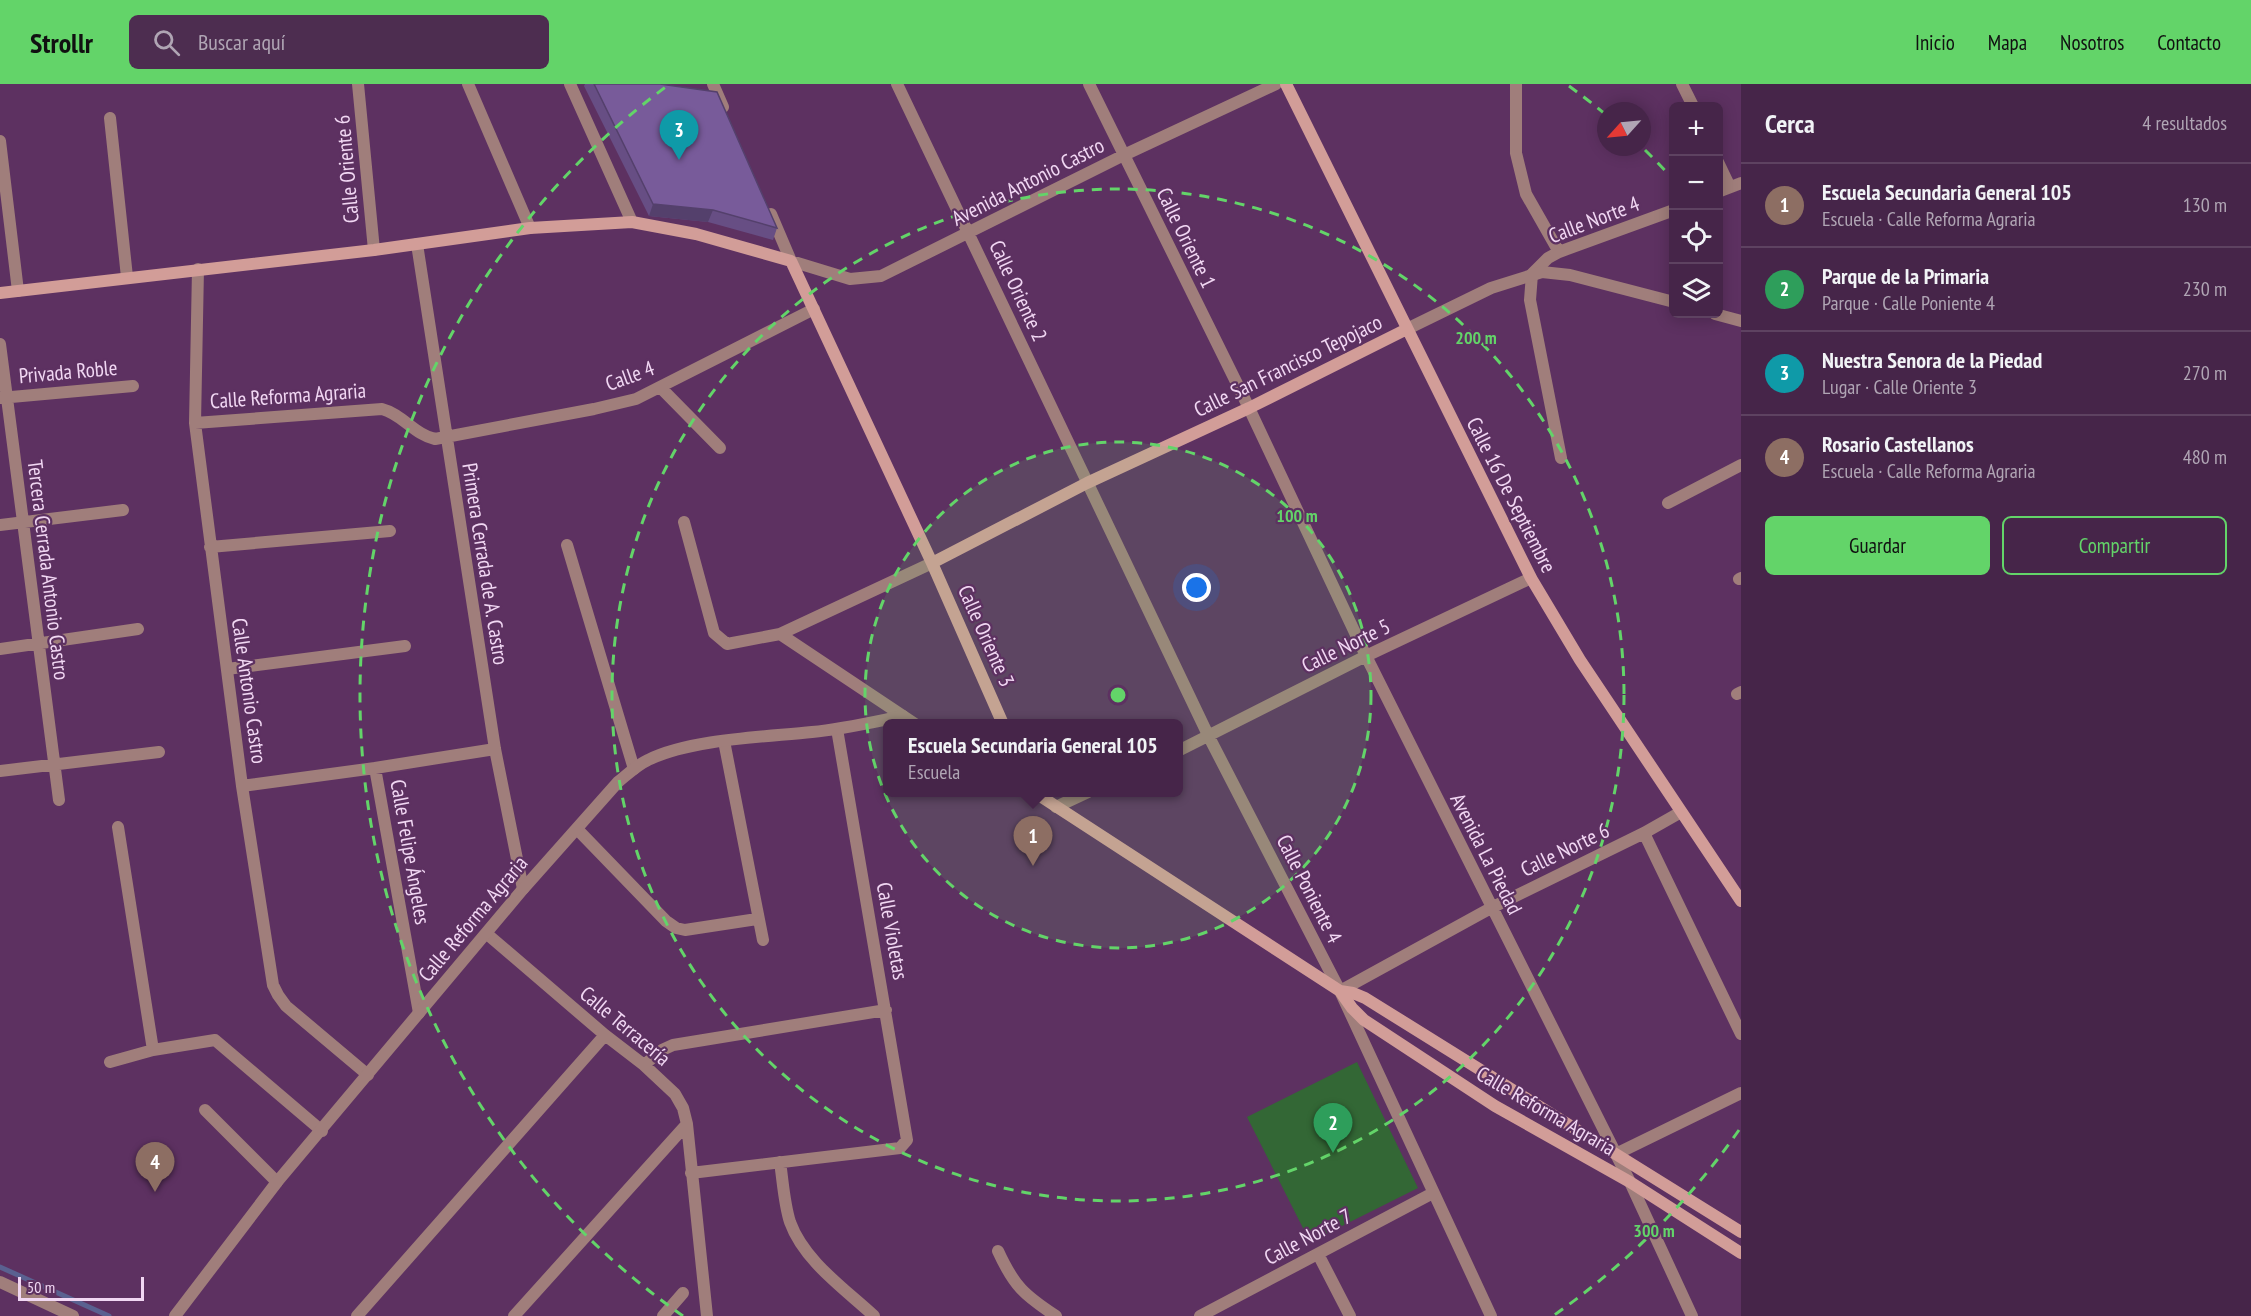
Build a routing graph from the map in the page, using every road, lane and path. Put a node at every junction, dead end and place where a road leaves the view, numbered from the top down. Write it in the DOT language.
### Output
graph roads {
  1 [pos="358,84"];
  2 [pos="468,84"];
  3 [pos="570,84"];
  4 [pos="713,84"];
  5 [pos="897,84"];
  6 [pos="1089,84"];
  7 [pos="1276,84"];
  8 [pos="1286,84"];
  9 [pos="1516,84"];
  10 [pos="1682,84"];
  11 [pos="1691,102"];
  12 [pos="727,115"];
  13 [pos="110,118"];
  14 [pos="0,141"];
  15 [pos="1124,155"];
  16 [pos="1723,171"];
  17 [pos="1730,187"];
  18 [pos="764,198"];
  19 [pos="1669,212"];
  20 [pos="632,222"];
  21 [pos="530,228"];
  22 [pos="969,233"];
  23 [pos="417,244"];
  24 [pos="374,250"];
  25 [pos="1559,252"];
  26 [pos="791,261"];
  27 [pos="198,269"];
  28 [pos="1532,274"];
  29 [pos="127,277"];
  30 [pos="18,291"];
  31 [pos="0,293"];
  32 [pos="1669,301"];
  33 [pos="814,309"];
  34 [pos="1723,316"];
  35 [pos="1741,321"];
  36 [pos="1407,329"];
  37 [pos="0,344"];
  38 [pos="133,386"];
  39 [pos="660,387"];
  40 [pos="3,398"];
  41 [pos="1249,408"];
  42 [pos="195,423"];
  43 [pos="446,437"];
  44 [pos="720,448"];
  45 [pos="1561,458"];
  46 [pos="1741,465"];
  47 [pos="1087,483"];
  48 [pos="1668,503"];
  49 [pos="123,510"];
  50 [pos="684,522"];
  51 [pos="22,524"];
  52 [pos="0,525"];
  53 [pos="390,531"];
  54 [pos="567,545"];
  55 [pos="210,547"];
  56 [pos="932,563"];
  57 [pos="1531,578"];
  58 [pos="138,629"];
  59 [pos="780,634"];
  60 [pos="37,644"];
  61 [pos="405,646"];
  62 [pos="0,649"];
  63 [pos="1366,656"];
  64 [pos="227,669"];
  65 [pos="903,716"];
  66 [pos="888,719"];
  67 [pos="908,719"];
  68 [pos="1001,719"];
  69 [pos="883,720"];
  70 [pos="837,729"];
  71 [pos="1209,737"];
  72 [pos="724,741"];
  73 [pos="495,749"];
  74 [pos="1183,749"];
  75 [pos="159,752"];
  76 [pos="54,764"];
  77 [pos="375,768"];
  78 [pos="633,769"];
  79 [pos="0,771"];
  80 [pos="242,786"];
  81 [pos="1040,797"];
  82 [pos="1077,797"];
  83 [pos="59,800"];
  84 [pos="1056,807"];
  85 [pos="1681,812"];
  86 [pos="118,827"];
  87 [pos="577,829"];
  88 [pos="1644,833"];
  89 [pos="523,889"];
  90 [pos="1741,901"];
  91 [pos="1491,908"];
  92 [pos="757,919"];
  93 [pos="487,934"];
  94 [pos="763,940"];
  95 [pos="1340,991"];
  96 [pos="886,1010"];
  97 [pos="419,1013"];
  98 [pos="1741,1034"];
  99 [pos="605,1035"];
  100 [pos="153,1050"];
  101 [pos="110,1062"];
  102 [pos="644,1065"];
  103 [pos="368,1075"];
  104 [pos="1739,1097"];
  105 [pos="205,1110"];
  106 [pos="687,1124"];
  107 [pos="322,1131"];
  108 [pos="1616,1154"];
  109 [pos="780,1162"];
  110 [pos="692,1173"];
  111 [pos="277,1182"];
  112 [pos="1630,1182"];
  113 [pos="1433,1193"];
  114 [pos="1741,1232"];
  115 [pos="998,1251"];
  116 [pos="1741,1253"];
  117 [pos="1318,1254"];
  118 [pos="0,1282"];
  119 [pos="683,1293"];
  120 [pos="73,1316"];
  121 [pos="175,1316"];
  122 [pos="357,1316"];
  123 [pos="514,1316"];
  124 [pos="663,1316"];
  125 [pos="707,1316"];
  126 [pos="874,1316"];
  127 [pos="1056,1316"];
  128 [pos="1200,1316"];
  129 [pos="1350,1316"];
  130 [pos="1491,1316"];
  131 [pos="1692,1316"];
  1 -- 24 [label="street, Calle Oriente 6"];
  2 -- 21 [label="street"];
  3 -- 20 [label="street"];
  4 -- 12 [label="street"];
  5 -- 22 [label="street, Calle Oriente 2"];
  6 -- 15 [label="street, Calle Oriente 1"];
  7 -- 15 [label="street, Avenida Antonio Castro"];
  8 -- 36 [label="main road, Calle 16 De Septiembre"];
  9 -- 25 [label="street"];
  10 -- 11 [label="street"];
  13 -- 29 [label="street"];
  14 -- 30 [label="street"];
  15 -- 22 [label="street, Avenida Antonio Castro"];
  15 -- 41 [label="street, Calle Oriente 1"];
  16 -- 17 [label="street"];
  18 -- 26 [label="street"];
  19 -- 25 [label="street, Calle Norte 4"];
  20 -- 21 [label="main road"];
  20 -- 26 [label="main road"];
  21 -- 23 [label="main road"];
  22 -- 26 [label="street, Avenida Antonio Castro"];
  22 -- 47 [label="street, Calle Oriente 2"];
  23 -- 24 [label="main road"];
  23 -- 43 [label="street, Primera Cerrada de A. Castro"];
  24 -- 27 [label="main road"];
  25 -- 28 [label="street, Calle Norte 4"];
  26 -- 33 [label="main road, Calle Oriente 3"];
  27 -- 29 [label="main road"];
  27 -- 42 [label="street, Calle Antonio Castro"];
  28 -- 32 [label="street, Calle San Francisco Tepojaco"];
  28 -- 36 [label="street, Calle San Francisco Tepojaco"];
  28 -- 45 [label="street"];
  29 -- 30 [label="main road"];
  30 -- 31 [label="main road"];
  33 -- 39 [label="street, Calle 4"];
  33 -- 56 [label="main road, Calle Oriente 3"];
  34 -- 35 [label="street"];
  36 -- 41 [label="main road, Calle San Francisco Tepojaco"];
  36 -- 57 [label="main road, Calle 16 De Septiembre"];
  37 -- 40 [label="street, Tercera Cerrada Antonio Castro"];
  38 -- 40 [label="street, Privada Roble"];
  39 -- 43 [label="street, Calle 4"];
  39 -- 44 [label="street"];
  40 -- 51 [label="street, Tercera Cerrada Antonio Castro"];
  41 -- 47 [label="main road, Calle San Francisco Tepojaco"];
  41 -- 63 [label="street, Avenida La Piedad"];
  42 -- 43 [label="street, Calle Reforma Agraria"];
  42 -- 55 [label="street, Calle Antonio Castro"];
  43 -- 73 [label="street, Primera Cerrada de A. Castro"];
  46 -- 48 [label="street"];
  47 -- 56 [label="main road, Calle San Francisco Tepojaco"];
  47 -- 71 [label="street, Calle Poniente 4"];
  49 -- 51 [label="street"];
  50 -- 59 [label="street"];
  51 -- 52 [label="street"];
  51 -- 60 [label="street, Tercera Cerrada Antonio Castro"];
  53 -- 55 [label="street"];
  54 -- 78 [label="street"];
  55 -- 64 [label="street, Calle Antonio Castro"];
  56 -- 59 [label="street"];
  56 -- 68 [label="main road, Calle Oriente 3"];
  57 -- 63 [label="street, Calle Norte 5"];
  57 -- 85 [label="main road, Calle 16 De Septiembre"];
  58 -- 60 [label="street"];
  59 -- 65 [label="street"];
  60 -- 62 [label="street"];
  60 -- 76 [label="street, Tercera Cerrada Antonio Castro"];
  61 -- 64 [label="street"];
  63 -- 71 [label="street, Calle Norte 5"];
  63 -- 91 [label="street, Avenida La Piedad"];
  64 -- 80 [label="street, Calle Antonio Castro"];
  65 -- 66 [label="street, Calle Reforma Agraria"];
  65 -- 67 [label="street"];
  69 -- 70 [label="street, Calle Reforma Agraria"];
  70 -- 72 [label="street, Calle Reforma Agraria"];
  70 -- 96 [label="street, Calle Violetas"];
  71 -- 74 [label="street, Calle Norte 5"];
  71 -- 95 [label="street, Calle Poniente 4"];
  72 -- 78 [label="street, Calle Reforma Agraria"];
  72 -- 92 [label="street"];
  73 -- 77 [label="street"];
  73 -- 89 [label="street, Primera Cerrada de A. Castro"];
  75 -- 76 [label="street"];
  76 -- 79 [label="street"];
  76 -- 83 [label="street, Tercera Cerrada Antonio Castro"];
  77 -- 80 [label="street"];
  77 -- 97 [label="street, Calle Felipe Ángeles"];
  78 -- 87 [label="street, Calle Reforma Agraria"];
  80 -- 103 [label="street, Calle Antonio Castro"];
  81 -- 84 [label="main road, Calle Reforma Agraria"];
  82 -- 84 [label="street"];
  84 -- 95 [label="main road, Calle Reforma Agraria"];
  85 -- 88 [label="street, Calle Norte 6"];
  85 -- 90 [label="main road, Calle 16 De Septiembre"];
  86 -- 100 [label="street"];
  87 -- 89 [label="street, Calle Reforma Agraria"];
  87 -- 92 [label="street"];
  88 -- 91 [label="street, Calle Norte 6"];
  88 -- 98 [label="street"];
  89 -- 93 [label="street, Calle Reforma Agraria"];
  91 -- 95 [label="street, Calle Norte 6"];
  91 -- 108 [label="street, Avenida La Piedad"];
  92 -- 94 [label="street"];
  93 -- 97 [label="street, Calle Reforma Agraria"];
  93 -- 99 [label="street, Calle Terracería"];
  95 -- 108 [label="main road, Calle Reforma Agraria"];
  95 -- 112 [label="main road, Calle Reforma Agraria"];
  95 -- 113 [label="street, Calle Poniente 4"];
  96 -- 102 [label="street"];
  96 -- 109 [label="street, Calle Violetas"];
  97 -- 103 [label="street, Calle Reforma Agraria"];
  99 -- 102 [label="street, Calle Terracería"];
  99 -- 122 [label="street"];
  100 -- 101 [label="street"];
  100 -- 107 [label="street"];
  102 -- 106 [label="street, Calle Terracería"];
  103 -- 107 [label="street, Calle Reforma Agraria"];
  104 -- 108 [label="street"];
  105 -- 111 [label="street"];
  106 -- 110 [label="street, Calle Terracería"];
  106 -- 123 [label="street"];
  107 -- 111 [label="street, Calle Reforma Agraria"];
  108 -- 112 [label="street, Avenida La Piedad"];
  108 -- 114 [label="main road, Calle Reforma Agraria"];
  109 -- 110 [label="street"];
  109 -- 126 [label="street"];
  110 -- 125 [label="street, Calle Terracería"];
  111 -- 121 [label="street, Calle Reforma Agraria"];
  112 -- 116 [label="main road, Calle Reforma Agraria"];
  112 -- 131 [label="street, Avenida La Piedad"];
  113 -- 117 [label="street, Calle Norte 7"];
  113 -- 130 [label="street, Calle Poniente 4"];
  115 -- 127 [label="street"];
  117 -- 128 [label="street, Calle Norte 7"];
  117 -- 129 [label="street"];
  118 -- 120 [label="street"];
  119 -- 124 [label="street"];
}
